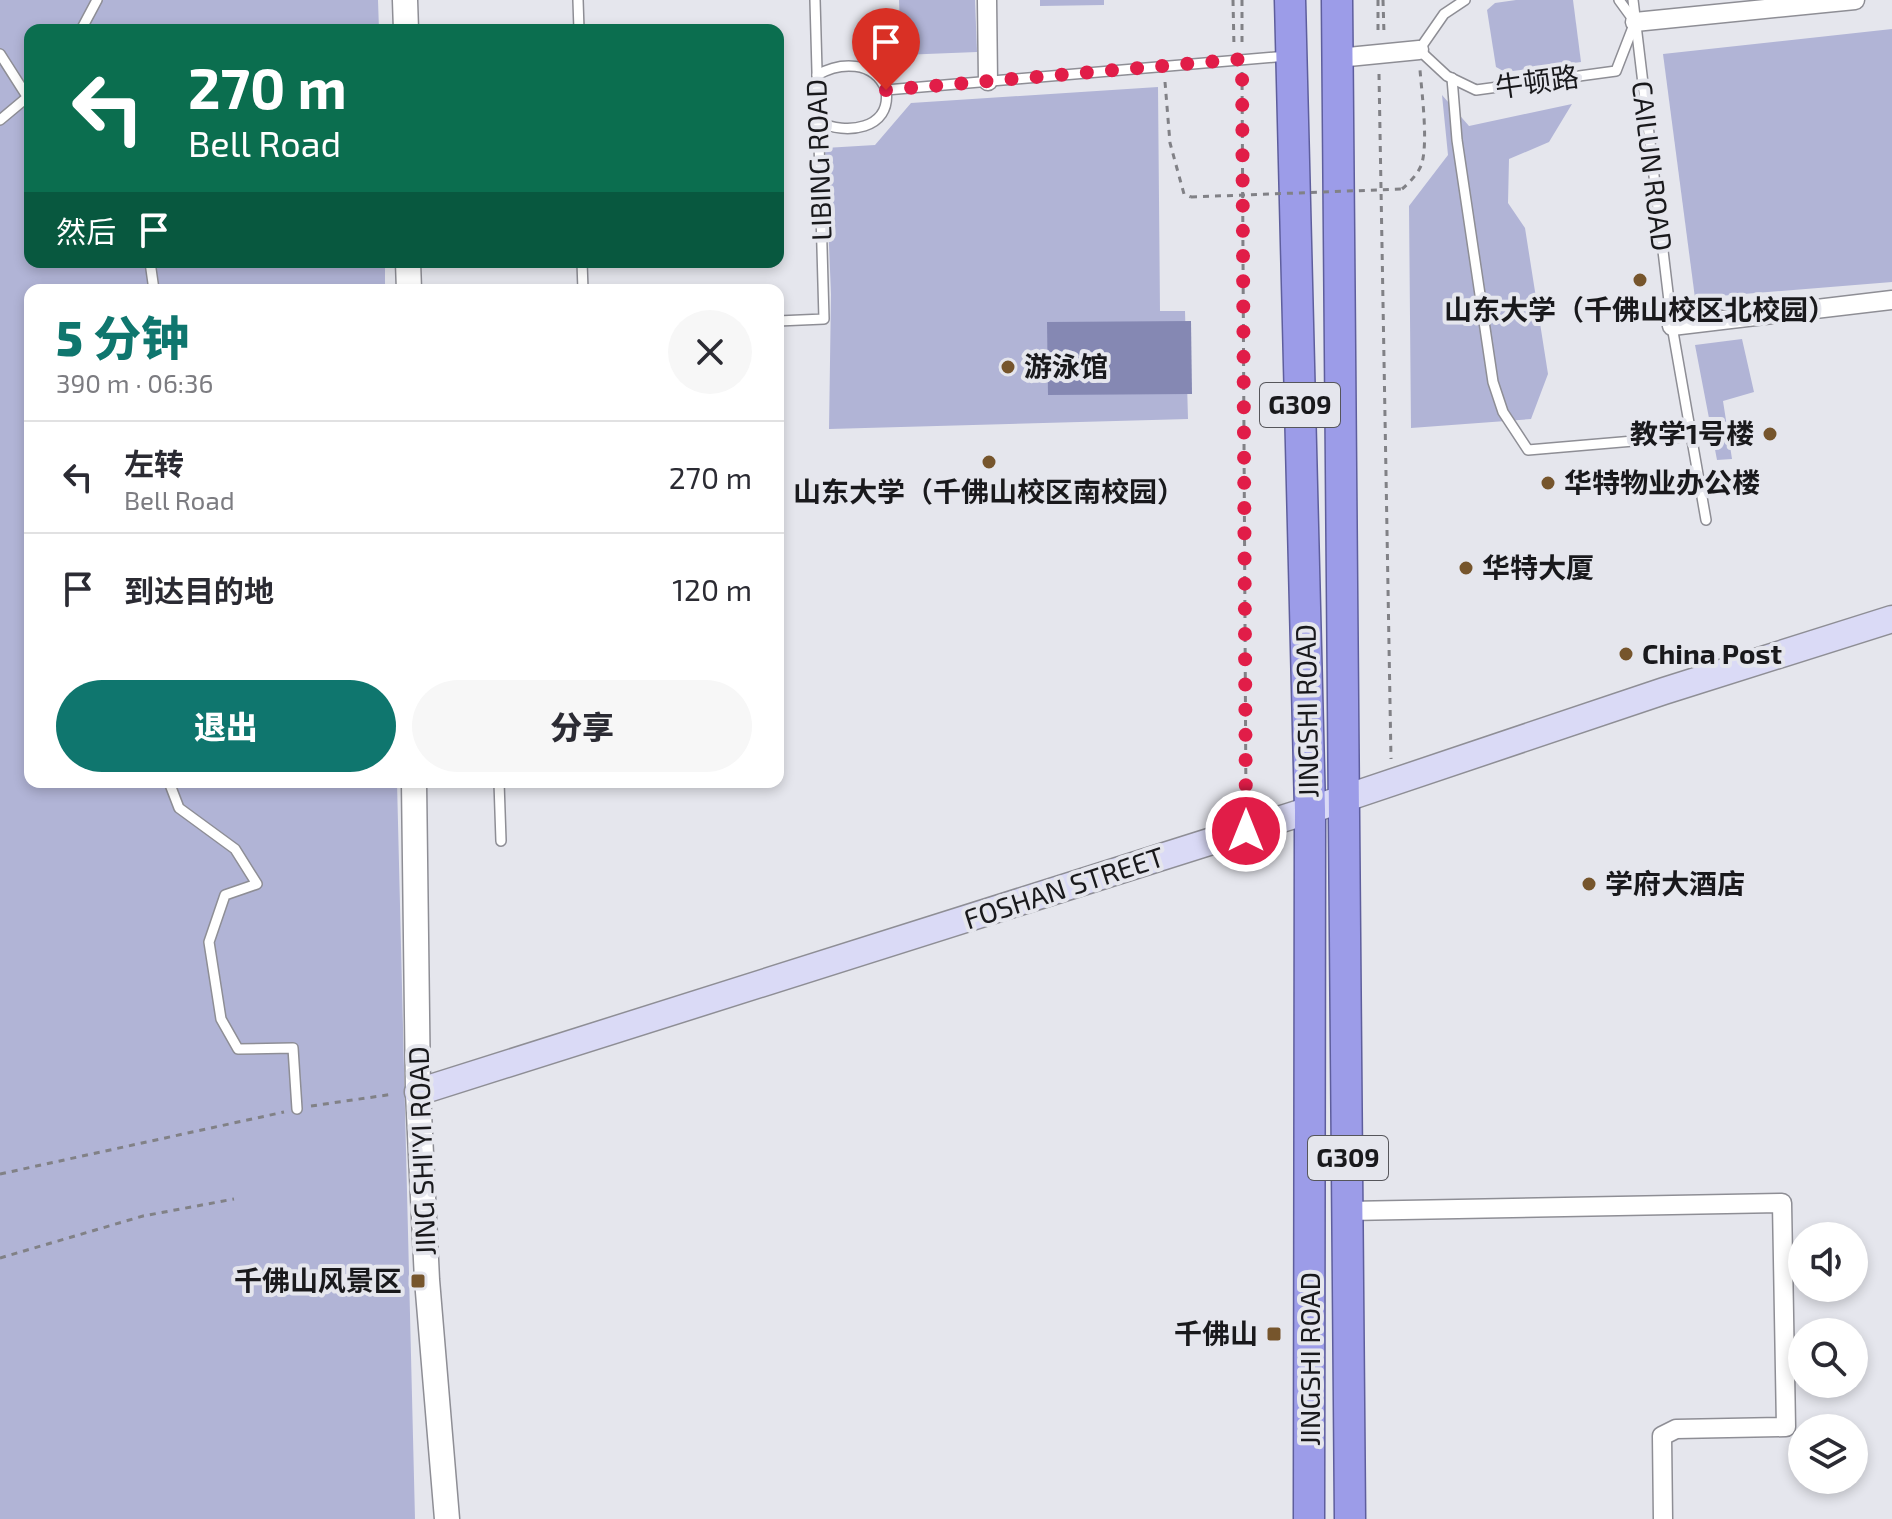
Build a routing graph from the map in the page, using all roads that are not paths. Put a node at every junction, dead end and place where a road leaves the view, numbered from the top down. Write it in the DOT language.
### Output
graph roads {
  1 [pos="97,0"];
  2 [pos="405,0"];
  3 [pos="578,0"];
  4 [pos="815,0"];
  5 [pos="987,0"];
  6 [pos="1290,0"];
  7 [pos="1337,0"];
  8 [pos="1619,0"];
  9 [pos="1633,0"];
  10 [pos="1855,0"];
  11 [pos="1459,1"];
  12 [pos="1635,22"];
  13 [pos="84,24"];
  14 [pos="406,24"];
  15 [pos="579,24"];
  16 [pos="1419,50"];
  17 [pos="0,54"];
  18 [pos="1291,56"];
  19 [pos="1338,58"];
  20 [pos="817,75"];
  21 [pos="1452,78"];
  22 [pos="988,81"];
  23 [pos="24,90"];
  24 [pos="886,90"];
  25 [pos="24,102"];
  26 [pos="0,120"];
  27 [pos="819,122"];
  28 [pos="1892,300"];
  29 [pos="784,321"];
  30 [pos="1672,326"];
  31 [pos="1692,436"];
  32 [pos="1706,520"];
  33 [pos="1892,619"];
  34 [pos="171,788"];
  35 [pos="414,788"];
  36 [pos="499,788"];
  37 [pos="1345,798"];
  38 [pos="1310,810"];
  39 [pos="501,841"];
  40 [pos="418,1092"];
  41 [pos="297,1109"];
  42 [pos="1348,1211"];
  43 [pos="447,1519"];
  44 [pos="1309,1519"];
  45 [pos="1350,1519"];
  46 [pos="1663,1519"];
  1 -- 13 [label="lane"];
  2 -- 14 [label="street"];
  3 -- 15 [label="lane"];
  4 -- 20 [label="lane, LIBING ROAD"];
  5 -- 22 [label="street"];
  6 -- 18 [label="highway, JINGSHI ROAD / G309"];
  7 -- 19 [label="highway, JINGSHI ROAD / G309"];
  8 -- 12 [label="lane"];
  9 -- 12 [label="lane, CAILUN ROAD"];
  10 -- 12 [label="street"];
  11 -- 16 [label="lane"];
  12 -- 21 [label="lane, 牛顿路"];
  12 -- 30 [label="lane, CAILUN ROAD"];
  16 -- 19 [label="street"];
  16 -- 21 [label="lane, 牛顿路"];
  17 -- 23 [label="lane"];
  18 -- 22 [label="lane"];
  18 -- 38 [label="highway, JINGSHI ROAD / G309"];
  19 -- 37 [label="highway, JINGSHI ROAD / G309"];
  20 -- 24 [label="lane"];
  20 -- 27 [label="lane, LIBING ROAD"];
  21 -- 31 [label="lane"];
  22 -- 24 [label="lane"];
  24 -- 27 [label="lane"];
  25 -- 26 [label="lane"];
  27 -- 29 [label="lane, LIBING ROAD"];
  28 -- 30 [label="street"];
  30 -- 31 [label="lane, CAILUN ROAD"];
  31 -- 32 [label="lane, CAILUN ROAD"];
  33 -- 37 [label="main road, FOSHAN STREET"];
  34 -- 41 [label="lane"];
  35 -- 40 [label="street, JING SHI'YI ROAD"];
  36 -- 39 [label="lane"];
  37 -- 38 [label="main road, FOSHAN STREET"];
  37 -- 42 [label="highway, JINGSHI ROAD / G309"];
  38 -- 40 [label="main road, FOSHAN STREET"];
  38 -- 44 [label="highway, JINGSHI ROAD / G309"];
  40 -- 43 [label="street, JING SHI'YI ROAD"];
  42 -- 45 [label="highway, JINGSHI ROAD / G309"];
  42 -- 46 [label="street"];
}
